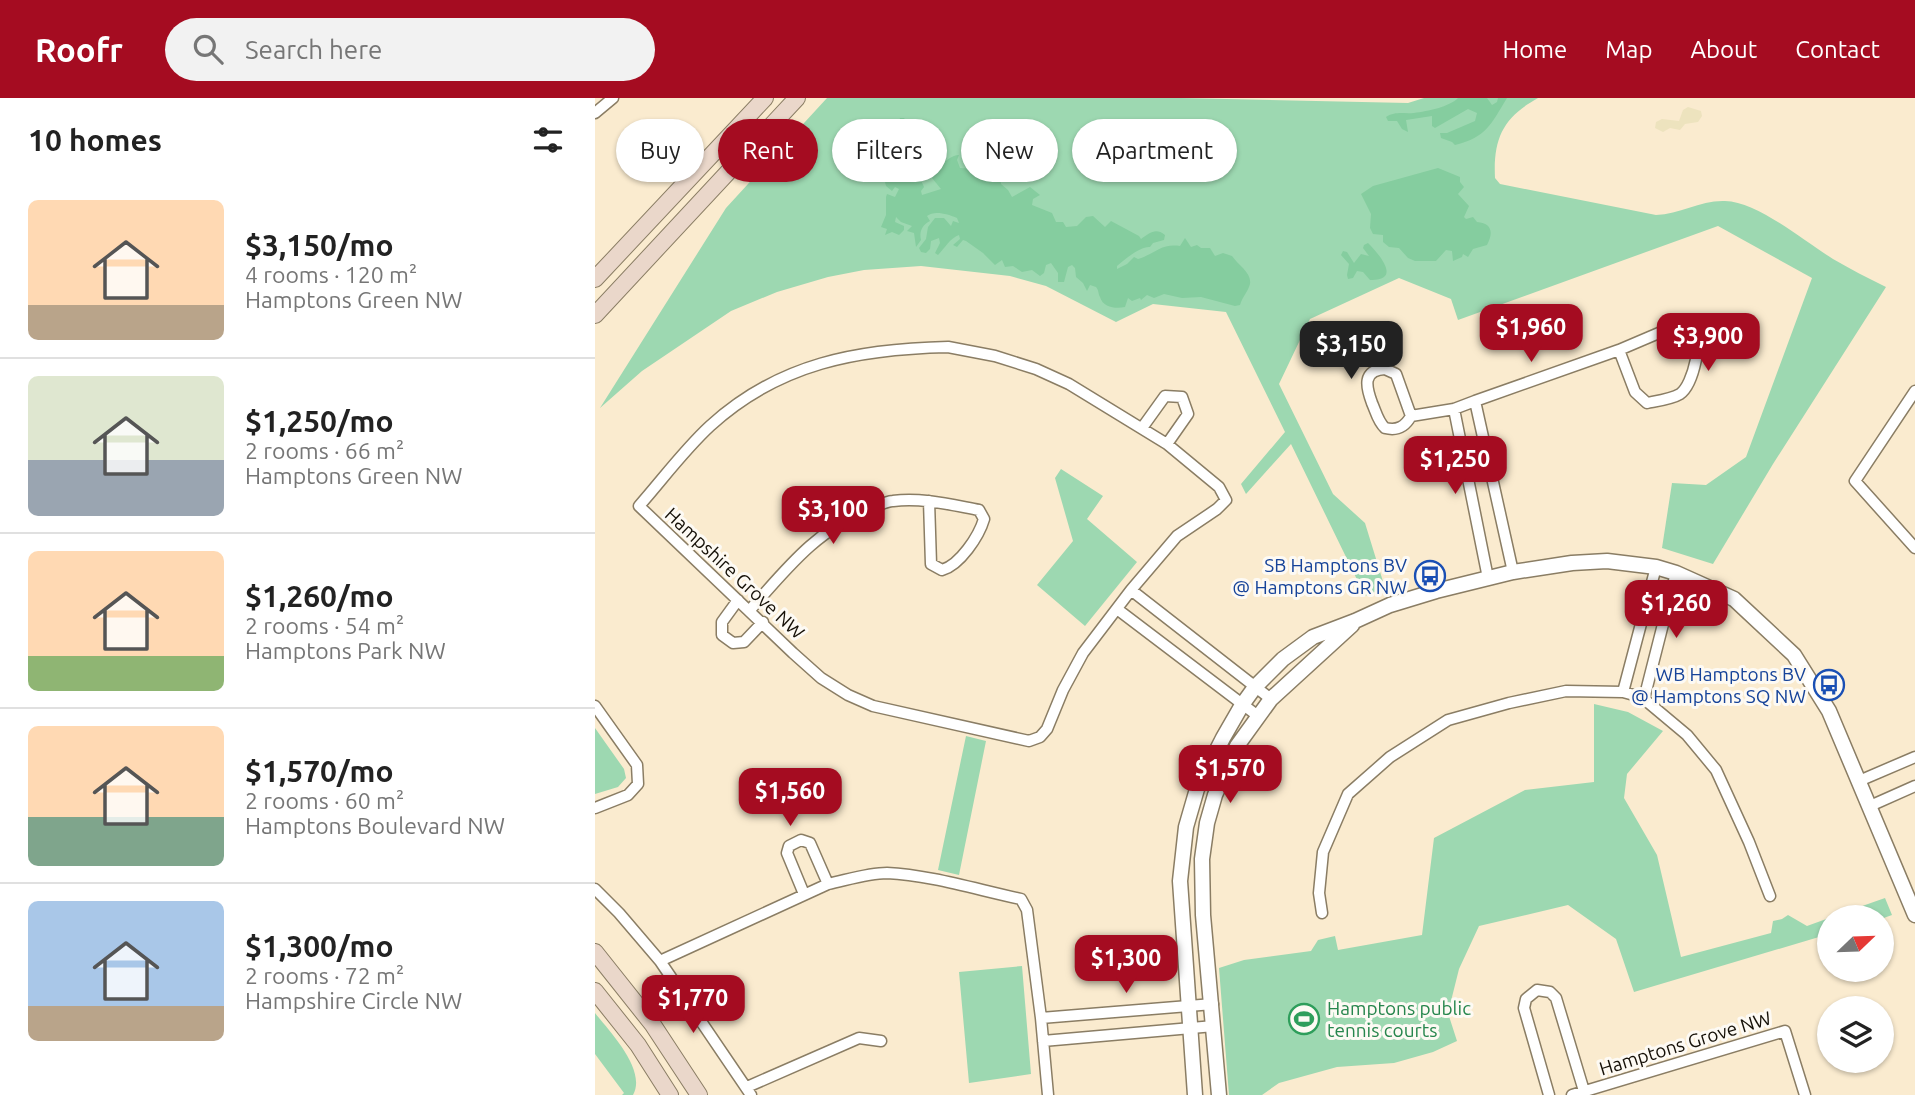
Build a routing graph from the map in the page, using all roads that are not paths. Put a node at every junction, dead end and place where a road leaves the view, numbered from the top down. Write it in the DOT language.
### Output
graph roads {
  1 [pos="613,98"];
  2 [pos="765,98"];
  3 [pos="797,98"];
  4 [pos="595,113"];
  5 [pos="595,279"];
  6 [pos="595,315"];
  7 [pos="1619,349"];
  8 [pos="1915,391"];
  9 [pos="1475,401"];
  10 [pos="1454,409"];
  11 [pos="1411,416"];
  12 [pos="1142,428"];
  13 [pos="1167,444"];
  14 [pos="929,501"];
  15 [pos="1915,548"];
  16 [pos="1656,567"];
  17 [pos="1513,572"];
  18 [pos="1677,573"];
  19 [pos="1488,578"];
  20 [pos="1131,590"];
  21 [pos="738,600"];
  22 [pos="1117,608"];
  23 [pos="750,610"];
  24 [pos="1355,621"];
  25 [pos="763,622"];
  26 [pos="1255,687"];
  27 [pos="1623,692"];
  28 [pos="1271,699"];
  29 [pos="1644,699"];
  30 [pos="1242,705"];
  31 [pos="595,706"];
  32 [pos="1258,716"];
  33 [pos="1915,757"];
  34 [pos="1859,781"];
  35 [pos="1915,786"];
  36 [pos="1870,806"];
  37 [pos="595,808"];
  38 [pos="828,884"];
  39 [pos="595,889"];
  40 [pos="804,894"];
  41 [pos="1770,896"];
  42 [pos="1322,913"];
  43 [pos="1915,915"];
  44 [pos="595,952"];
  45 [pos="660,961"];
  46 [pos="595,991"];
  47 [pos="1213,1004"];
  48 [pos="1188,1005"];
  49 [pos="1041,1018"];
  50 [pos="1214,1027"];
  51 [pos="1189,1028"];
  52 [pos="881,1041"];
  53 [pos="1043,1041"];
  54 [pos="749,1091"];
  55 [pos="1584,1091"];
  56 [pos="670,1095"];
  57 [pos="699,1095"];
  58 [pos="1048,1095"];
  59 [pos="1195,1095"];
  60 [pos="1219,1095"];
  61 [pos="1549,1095"];
  62 [pos="1572,1095"];
  63 [pos="1805,1095"];
  1 -- 4 [label="street"];
  2 -- 5 [label="main road"];
  3 -- 6 [label="main road"];
  7 -- 7 [label="street"];
  7 -- 9 [label="street"];
  8 -- 15 [label="street"];
  9 -- 10 [label="street"];
  9 -- 17 [label="street"];
  10 -- 11 [label="street"];
  10 -- 19 [label="street"];
  11 -- 11 [label="street"];
  12 -- 13 [label="street, Hampshire Grove NW"];
  12 -- 13 [label="street"];
  12 -- 21 [label="street, Hampshire Grove NW"];
  13 -- 20 [label="street, Hampshire Grove NW"];
  14 -- 14 [label="street"];
  14 -- 23 [label="street"];
  16 -- 17 [label="street"];
  16 -- 18 [label="street"];
  16 -- 27 [label="street"];
  17 -- 19 [label="street"];
  18 -- 29 [label="street"];
  18 -- 34 [label="street"];
  19 -- 24 [label="street"];
  20 -- 22 [label="street, Hampshire Grove NW"];
  20 -- 26 [label="street"];
  21 -- 23 [label="street, Hampshire Grove NW"];
  21 -- 25 [label="street"];
  22 -- 25 [label="street, Hampshire Grove NW"];
  22 -- 30 [label="street"];
  23 -- 25 [label="street, Hampshire Grove NW"];
  24 -- 26 [label="street"];
  24 -- 28 [label="street"];
  26 -- 28 [label="street"];
  26 -- 30 [label="street"];
  27 -- 29 [label="street"];
  27 -- 42 [label="street"];
  28 -- 32 [label="street"];
  29 -- 41 [label="street"];
  30 -- 32 [label="street"];
  30 -- 48 [label="street"];
  31 -- 37 [label="street"];
  32 -- 47 [label="street"];
  33 -- 34 [label="street"];
  34 -- 36 [label="street"];
  35 -- 36 [label="street"];
  36 -- 43 [label="street"];
  38 -- 40 [label="street"];
  38 -- 40 [label="street"];
  38 -- 49 [label="street"];
  39 -- 45 [label="street"];
  40 -- 45 [label="street"];
  44 -- 57 [label="main road"];
  45 -- 54 [label="street"];
  46 -- 56 [label="main road"];
  47 -- 48 [label="street"];
  47 -- 50 [label="street"];
  48 -- 49 [label="street"];
  48 -- 51 [label="street"];
  49 -- 53 [label="street"];
  50 -- 51 [label="street"];
  50 -- 60 [label="street"];
  51 -- 53 [label="street"];
  51 -- 59 [label="street"];
  52 -- 54 [label="street"];
  53 -- 58 [label="street"];
  55 -- 61 [label="street"];
  55 -- 62 [label="street, Hamptons Grove NW"];
  55 -- 63 [label="street, Hamptons Grove NW"];
}
